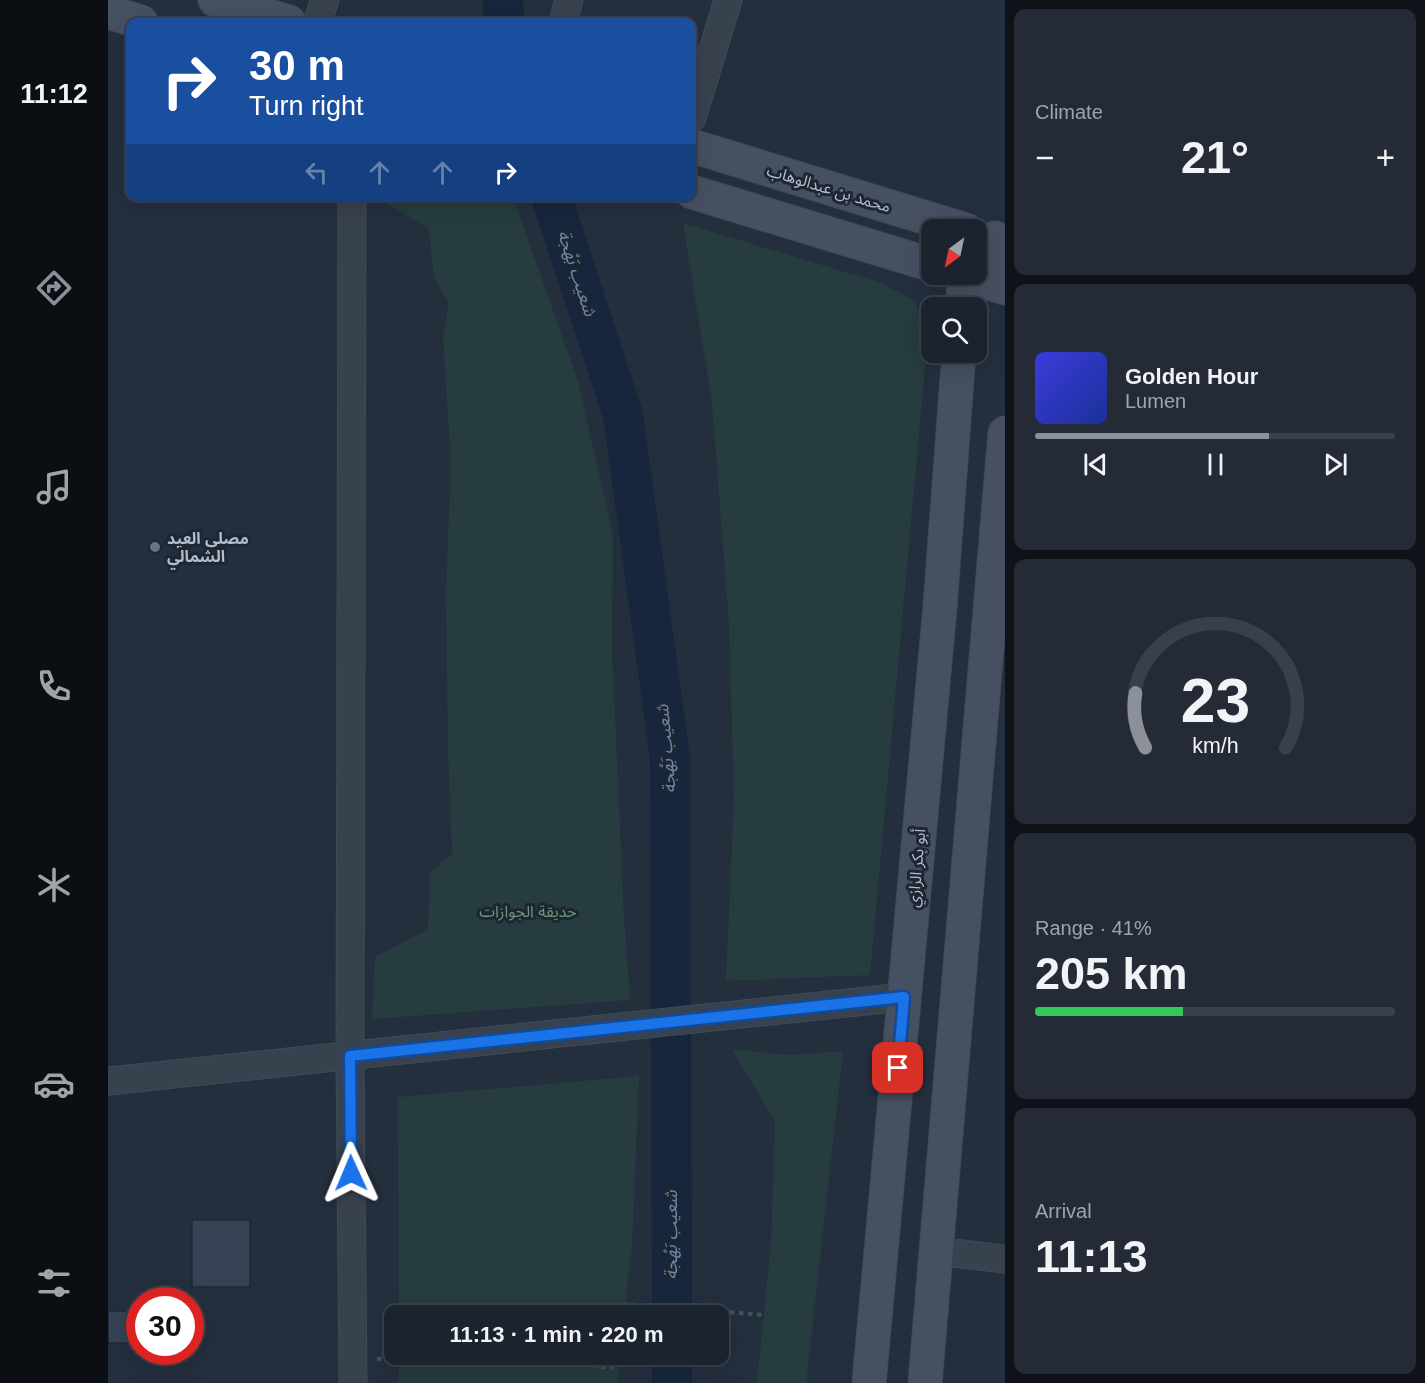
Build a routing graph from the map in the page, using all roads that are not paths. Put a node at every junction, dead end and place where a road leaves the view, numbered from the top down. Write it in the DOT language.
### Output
graph roads {
  1 [pos="215,0"];
  2 [pos="325,0"];
  3 [pos="569,0"];
  4 [pos="728,0"];
  5 [pos="108,12"];
  6 [pos="128,18"];
  7 [pos="276,18"];
  8 [pos="318,18"];
  9 [pos="564,18"];
  10 [pos="696,105"];
  11 [pos="696,148"];
  12 [pos="696,193"];
  13 [pos="351,201"];
  14 [pos="921,232"];
  15 [pos="921,263"];
  16 [pos="987,264"];
  17 [pos="1005,288"];
  18 [pos="958,363"];
  19 [pos="1005,433"];
  20 [pos="1000,560"];
  21 [pos="904,997"];
  22 [pos="350,1056"];
  23 [pos="108,1081"];
  24 [pos="936,1251"];
  25 [pos="1005,1260"];
  26 [pos="352,1371"];
  27 [pos="869,1383"];
  28 [pos="925,1383"];
  1 -- 7 [label="street"];
  2 -- 8 [label="street"];
  3 -- 9 [label="street"];
  4 -- 10 [label="street"];
  5 -- 6 [label="street"];
  11 -- 14 [label="street, محمد بن عبدالوهاب"];
  12 -- 15 [label="street"];
  13 -- 22 [label="street"];
  16 -- 17 [label="street, محمد بن عبدالوهاب"];
  18 -- 21 [label="street, أبو بكر الرازي"];
  19 -- 20 [label="street"];
  20 -- 24 [label="street"];
  21 -- 22 [label="street"];
  21 -- 27 [label="street, أبو بكر الرازي"];
  22 -- 23 [label="street"];
  22 -- 26 [label="street"];
  24 -- 25 [label="street"];
  24 -- 28 [label="street"];
}
